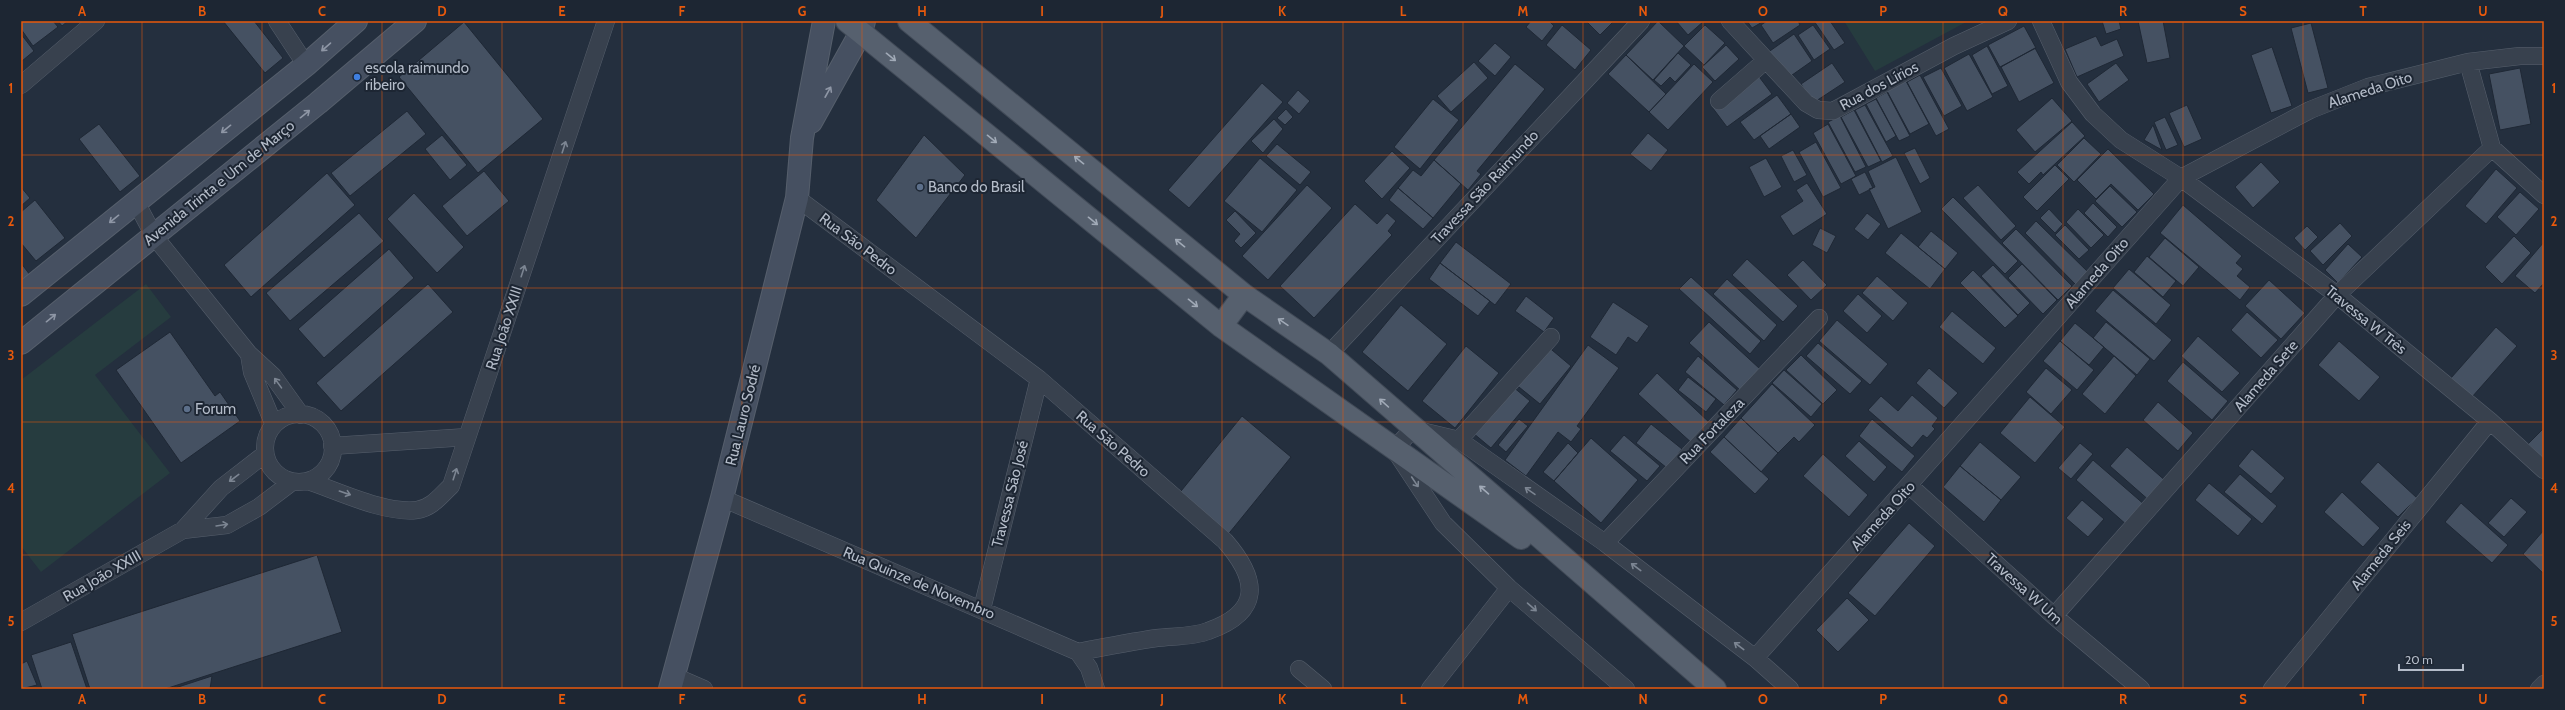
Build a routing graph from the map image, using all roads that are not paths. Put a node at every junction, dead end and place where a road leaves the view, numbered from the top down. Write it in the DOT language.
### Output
graph roads {
  1 [pos="96,21"];
  2 [pos="277,21"];
  3 [pos="356,21"];
  4 [pos="415,21"];
  5 [pos="606,21"];
  6 [pos="824,21"];
  7 [pos="909,21"];
  8 [pos="1641,21"];
  9 [pos="1730,21"];
  10 [pos="2008,21"];
  11 [pos="2041,21"];
  12 [pos="857,25"];
  13 [pos="2544,56"];
  14 [pos="1766,62"];
  15 [pos="2468,62"];
  16 [pos="306,65"];
  17 [pos="21,85"];
  18 [pos="1719,101"];
  19 [pos="802,138"];
  20 [pos="2492,148"];
  21 [pos="2180,178"];
  22 [pos="2544,195"];
  23 [pos="797,198"];
  24 [pos="136,202"];
  25 [pos="154,236"];
  26 [pos="21,295"];
  27 [pos="1244,295"];
  28 [pos="2337,296"];
  29 [pos="1820,318"];
  30 [pos="1221,326"];
  31 [pos="1551,338"];
  32 [pos="21,343"];
  33 [pos="249,354"];
  34 [pos="1330,354"];
  35 [pos="1039,379"];
  36 [pos="302,414"];
  37 [pos="2490,421"];
  38 [pos="274,425"];
  39 [pos="1413,429"];
  40 [pos="467,437"];
  41 [pos="1459,440"];
  42 [pos="332,446"];
  43 [pos="1394,449"];
  44 [pos="265,454"];
  45 [pos="2544,470"];
  46 [pos="300,481"];
  47 [pos="1910,486"];
  48 [pos="722,498"];
  49 [pos="183,530"];
  50 [pos="1605,543"];
  51 [pos="1509,588"];
  52 [pos="1620,607"];
  53 [pos="982,609"];
  54 [pos="2054,616"];
  55 [pos="21,622"];
  56 [pos="1078,652"];
  57 [pos="1755,658"];
  58 [pos="1299,669"];
  59 [pos="672,682"];
  60 [pos="2544,684"];
  61 [pos="704,689"];
  62 [pos="1096,689"];
  63 [pos="1323,689"];
  64 [pos="1430,689"];
  65 [pos="1626,689"];
  66 [pos="1715,689"];
  67 [pos="1790,689"];
  68 [pos="2141,689"];
  69 [pos="2272,689"];
  70 [pos="2539,689"];
  1 -- 17 [label="street"];
  2 -- 16 [label="street"];
  3 -- 16 [label="street, one-way"];
  25 -- 4 [label="street, Avenida Trinta e Um de Março, one-way"];
  40 -- 5 [label="street, Rua João XXIII, one-way"];
  6 -- 19 [label="street, Rua Lauro Sodré"];
  27 -- 7 [label="main road, one-way"];
  8 -- 34 [label="street, Travessa São Raimundo"];
  9 -- 14 [label="street, Rua dos Lírios"];
  10 -- 14 [label="street, Rua dos Lírios"];
  11 -- 21 [label="street, Travessa W Três"];
  19 -- 12 [label="street, Rua Lauro Sodré, one-way"];
  12 -- 30 [label="main road, one-way"];
  13 -- 15 [label="street, Alameda Oito"];
  14 -- 18 [label="street"];
  15 -- 20 [label="street"];
  15 -- 21 [label="street, Alameda Oito"];
  16 -- 24 [label="street, one-way"];
  19 -- 23 [label="street, Rua Lauro Sodré"];
  20 -- 22 [label="street"];
  20 -- 28 [label="street, Alameda Sete"];
  21 -- 28 [label="street, Travessa W Três"];
  21 -- 47 [label="street, Alameda Oito"];
  23 -- 35 [label="street, Rua São Pedro"];
  23 -- 48 [label="street, Rua Lauro Sodré"];
  24 -- 25 [label="street"];
  24 -- 26 [label="street, one-way"];
  32 -- 25 [label="street, Avenida Trinta e Um de Março, one-way"];
  25 -- 33 [label="street"];
  27 -- 30 [label="main road"];
  34 -- 27 [label="main road, one-way"];
  28 -- 37 [label="street, Travessa W Três"];
  28 -- 54 [label="street, Alameda Sete"];
  29 -- 50 [label="street, Rua Fortaleza"];
  30 -- 43 [label="main road"];
  31 -- 41 [label="street"];
  36 -- 33 [label="street, one-way"];
  33 -- 38 [label="street"];
  39 -- 34 [label="main road, one-way"];
  35 -- 53 [label="street, Travessa São José"];
  35 -- 56 [label="street, Rua São Pedro"];
  36 -- 38 [label="street"];
  36 -- 42 [label="street"];
  37 -- 45 [label="street, Travessa W Três"];
  37 -- 69 [label="street, Alameda Seis"];
  38 -- 44 [label="street"];
  39 -- 41 [label="street"];
  39 -- 43 [label="street"];
  52 -- 39 [label="main road, one-way"];
  40 -- 42 [label="street"];
  46 -- 40 [label="street, Rua João XXIII, one-way"];
  50 -- 41 [label="street, one-way"];
  42 -- 46 [label="street"];
  43 -- 51 [label="street, one-way"];
  43 -- 52 [label="main road"];
  44 -- 46 [label="street"];
  44 -- 49 [label="street, Rua João XXIII, one-way"];
  49 -- 46 [label="street, Rua João XXIII, one-way"];
  47 -- 54 [label="street, Travessa W Um"];
  47 -- 57 [label="street, Alameda Oito"];
  48 -- 53 [label="street, Rua Quinze de Novembro"];
  48 -- 59 [label="street, Rua Lauro Sodré"];
  49 -- 55 [label="street, Rua João XXIII"];
  57 -- 50 [label="street, one-way"];
  51 -- 64 [label="street"];
  51 -- 65 [label="street, one-way"];
  52 -- 66 [label="main road"];
  53 -- 56 [label="street, Rua Quinze de Novembro"];
  54 -- 68 [label="street, Travessa W Um"];
  56 -- 62 [label="street"];
  57 -- 67 [label="street"];
  58 -- 63 [label="street"];
  59 -- 61 [label="street"];
  60 -- 70 [label="street"];
}
